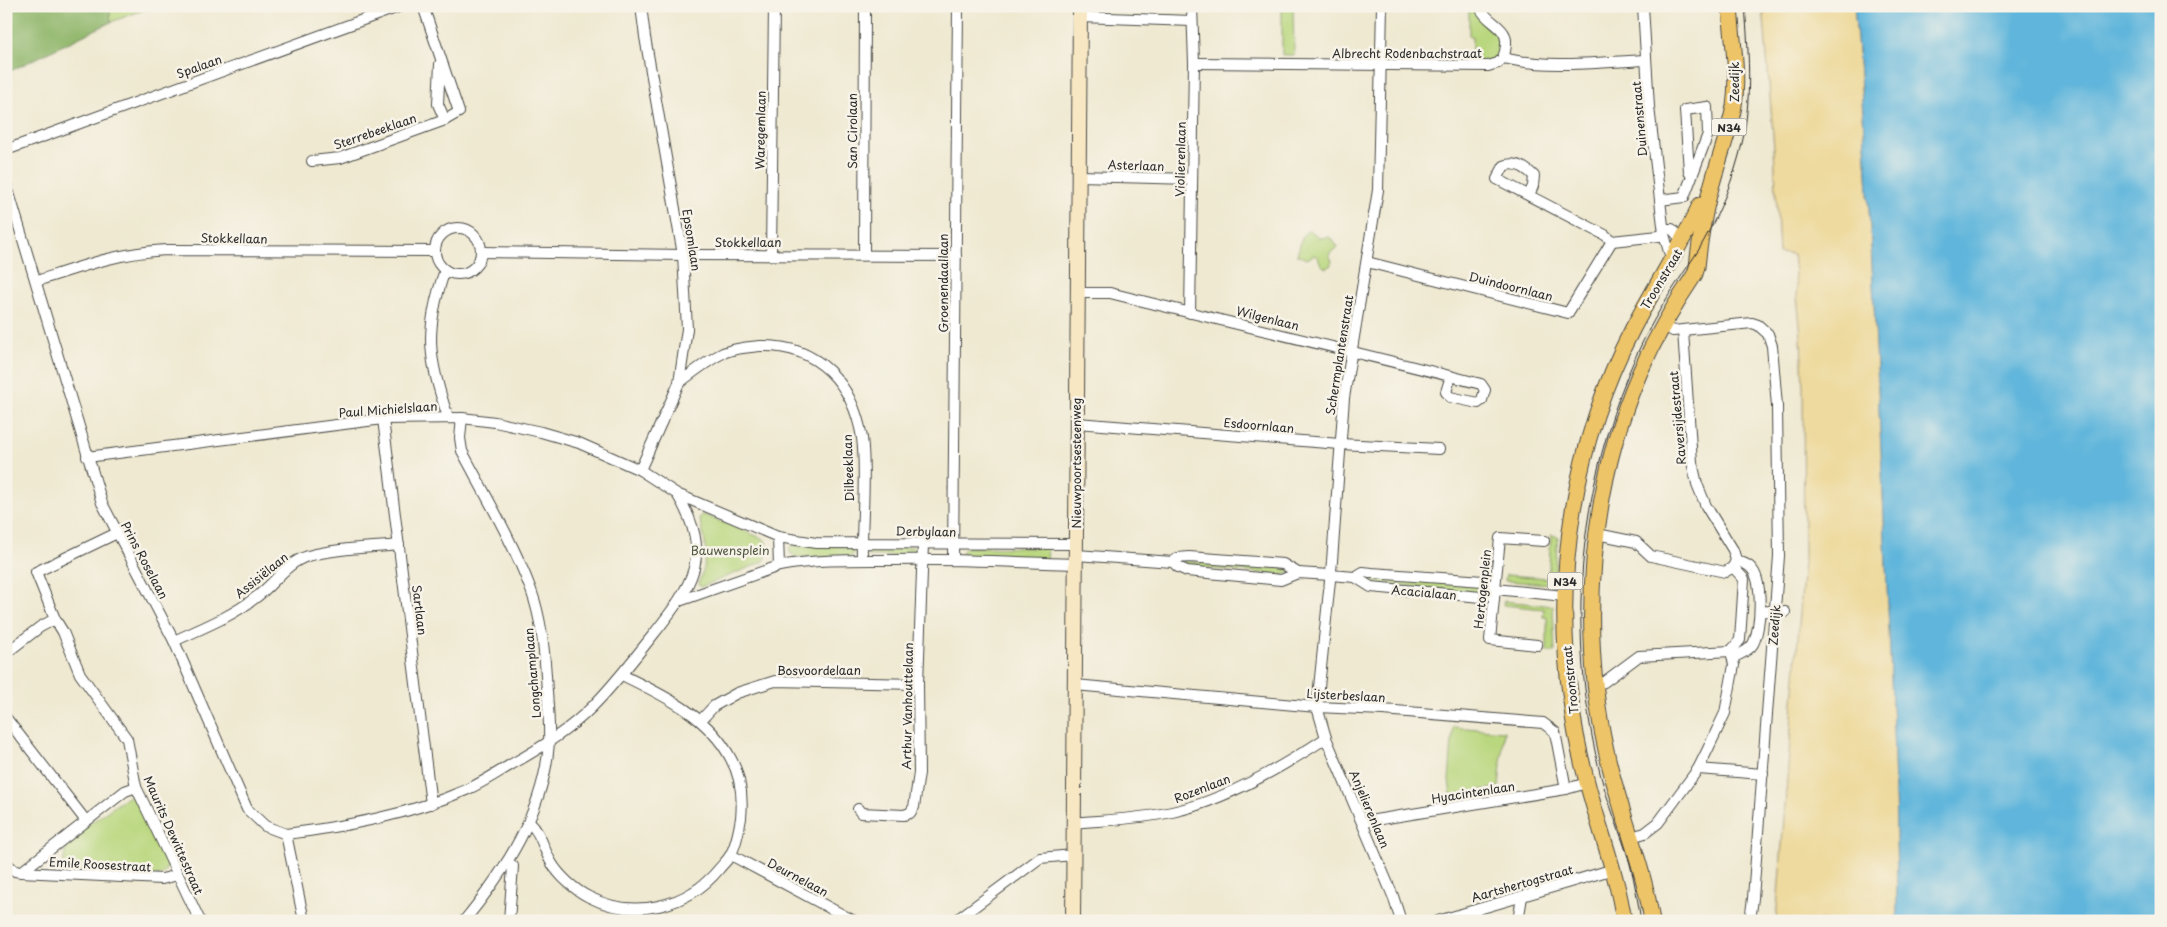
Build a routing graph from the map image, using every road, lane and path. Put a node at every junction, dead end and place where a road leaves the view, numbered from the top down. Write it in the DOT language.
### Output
graph roads {
  1 [pos="401,6"];
  2 [pos="423,6"];
  3 [pos="641,6"];
  4 [pos="774,6"];
  5 [pos="865,6"];
  6 [pos="958,6"];
  7 [pos="1192,6"];
  8 [pos="1382,6"];
  9 [pos="1479,6"];
  10 [pos="1643,6"];
  11 [pos="1730,6"];
  12 [pos="1080,11"];
  13 [pos="1192,21"];
  14 [pos="440,58"];
  15 [pos="1504,58"];
  16 [pos="1646,60"];
  17 [pos="1194,62"];
  18 [pos="1381,65"];
  19 [pos="445,120"];
  20 [pos="6,150"];
  21 [pos="312,161"];
  22 [pos="1693,174"];
  23 [pos="1079,176"];
  24 [pos="1192,179"];
  25 [pos="6,183"];
  26 [pos="1712,184"];
  27 [pos="1529,195"];
  28 [pos="1660,200"];
  29 [pos="1664,231"];
  30 [pos="1612,241"];
  31 [pos="1683,242"];
  32 [pos="435,251"];
  33 [pos="481,252"];
  34 [pos="771,254"];
  35 [pos="683,255"];
  36 [pos="864,255"];
  37 [pos="956,256"];
  38 [pos="1674,256"];
  39 [pos="1698,259"];
  40 [pos="1367,262"];
  41 [pos="445,270"];
  42 [pos="37,281"];
  43 [pos="1078,293"];
  44 [pos="1190,313"];
  45 [pos="1663,326"];
  46 [pos="1683,331"];
  47 [pos="1350,351"];
  48 [pos="1451,376"];
  49 [pos="679,383"];
  50 [pos="448,417"];
  51 [pos="462,418"];
  52 [pos="383,419"];
  53 [pos="1077,423"];
  54 [pos="1340,444"];
  55 [pos="1439,449"];
  56 [pos="87,457"];
  57 [pos="640,470"];
  58 [pos="677,494"];
  59 [pos="117,533"];
  60 [pos="1597,534"];
  61 [pos="778,537"];
  62 [pos="1544,541"];
  63 [pos="862,543"];
  64 [pos="923,544"];
  65 [pos="953,544"];
  66 [pos="399,545"];
  67 [pos="1076,555"];
  68 [pos="862,560"];
  69 [pos="923,560"];
  70 [pos="953,560"];
  71 [pos="1173,562"];
  72 [pos="1735,564"];
  73 [pos="779,566"];
  74 [pos="1298,573"];
  75 [pos="1330,575"];
  76 [pos="1354,578"];
  77 [pos="1495,590"];
  78 [pos="1564,596"];
  79 [pos="1592,596"];
  80 [pos="679,601"];
  81 [pos="1760,610"];
  82 [pos="1780,612"];
  83 [pos="55,619"];
  84 [pos="174,641"];
  85 [pos="1537,645"];
  86 [pos="6,653"];
  87 [pos="1732,654"];
  88 [pos="622,675"];
  89 [pos="918,684"];
  90 [pos="1595,684"];
  91 [pos="1074,686"];
  92 [pos="1317,707"];
  93 [pos="6,718"];
  94 [pos="701,720"];
  95 [pos="1326,738"];
  96 [pos="549,744"];
  97 [pos="1698,769"];
  98 [pos="1763,774"];
  99 [pos="1587,783"];
  100 [pos="136,786"];
  101 [pos="1566,789"];
  102 [pos="431,804"];
  103 [pos="858,809"];
  104 [pos="86,821"];
  105 [pos="529,822"];
  106 [pos="1074,823"];
  107 [pos="1363,824"];
  108 [pos="286,834"];
  109 [pos="1631,837"];
  110 [pos="1073,855"];
  111 [pos="731,856"];
  112 [pos="507,862"];
  113 [pos="6,863"];
  114 [pos="1614,869"];
  115 [pos="21,872"];
  116 [pos="178,875"];
  117 [pos="1522,897"];
  118 [pos="200,921"];
  119 [pos="304,921"];
  120 [pos="464,921"];
  121 [pos="508,921"];
  122 [pos="854,921"];
  123 [pos="956,921"];
  124 [pos="1073,921"];
  125 [pos="1401,921"];
  126 [pos="1438,921"];
  127 [pos="1518,921"];
  128 [pos="1624,921"];
  129 [pos="1652,921"];
  130 [pos="1750,921"];
  1 -- 20 [label="street, Spalaan"];
  2 -- 14 [label="street"];
  3 -- 35 [label="street, Epsomlaan"];
  4 -- 34 [label="street, Waregemlaan"];
  5 -- 36 [label="street, San Cirolaan"];
  6 -- 37 [label="street, Groenendaallaan"];
  7 -- 13 [label="street, Violierenlaan"];
  8 -- 18 [label="street, Schermplantenstraat"];
  9 -- 15 [label="street"];
  10 -- 16 [label="street, Duinenstraat"];
  11 -- 26 [label="main road, Zeedijk / N34"];
  12 -- 13 [label="street"];
  12 -- 23 [label="main road, Nieuwpoortsesteenweg"];
  13 -- 17 [label="street, Violierenlaan"];
  14 -- 19 [label="street"];
  14 -- 19 [label="street"];
  15 -- 16 [label="street, Albrecht Rodenbachstraat"];
  15 -- 18 [label="street, Albrecht Rodenbachstraat"];
  16 -- 28 [label="street, Duinenstraat"];
  17 -- 18 [label="street, Albrecht Rodenbachstraat"];
  17 -- 24 [label="street, Violierenlaan"];
  18 -- 40 [label="street, Schermplantenstraat"];
  19 -- 21 [label="street, Sterrebeeklaan"];
  22 -- 22 [label="street"];
  22 -- 28 [label="street"];
  23 -- 24 [label="street, Asterlaan"];
  23 -- 43 [label="main road, Nieuwpoortsesteenweg"];
  24 -- 44 [label="street, Violierenlaan"];
  25 -- 42 [label="street, Prins Roselaan"];
  26 -- 31 [label="main road, Zeedijk / N34"];
  26 -- 39 [label="main road, Zeedijk / N34"];
  27 -- 30 [label="street"];
  28 -- 29 [label="street, Duinenstraat"];
  29 -- 30 [label="street"];
  29 -- 31 [label="street"];
  29 -- 38 [label="street, Duinenstraat"];
  30 -- 40 [label="street, Duindoornlaan"];
  31 -- 38 [label="main road, Troonstraat / N34"];
  31 -- 39 [label="main road, Troonstraat"];
  32 -- 33 [label="street"];
  32 -- 41 [label="street"];
  32 -- 42 [label="street, Stokkellaan"];
  33 -- 35 [label="street, Stokkellaan"];
  33 -- 41 [label="street"];
  34 -- 35 [label="street, Stokkellaan"];
  34 -- 36 [label="street, Stokkellaan"];
  35 -- 49 [label="street, Epsomlaan"];
  36 -- 37 [label="street, Stokkellaan"];
  37 -- 65 [label="street, Groenendaallaan"];
  38 -- 78 [label="main road, Troonstraat / N34"];
  39 -- 45 [label="main road, Troonstraat / N34"];
  40 -- 47 [label="street, Schermplantenstraat"];
  41 -- 50 [label="street"];
  42 -- 56 [label="street, Prins Roselaan"];
  43 -- 44 [label="street, Wilgenlaan"];
  43 -- 53 [label="main road, Nieuwpoortsesteenweg"];
  44 -- 47 [label="street, Wilgenlaan"];
  45 -- 46 [label="street"];
  45 -- 60 [label="main road, Troonstraat / N34"];
  46 -- 72 [label="street, Raversijdestraat"];
  46 -- 82 [label="street, Zeedijk"];
  47 -- 48 [label="street, Wilgenlaan"];
  47 -- 54 [label="street, Schermplantenstraat"];
  49 -- 57 [label="street, Epsomlaan"];
  49 -- 63 [label="street, Dilbeeklaan"];
  50 -- 51 [label="street, Paul Michielslaan"];
  50 -- 52 [label="street, Paul Michielslaan"];
  51 -- 57 [label="street, Paul Michielslaan"];
  51 -- 96 [label="street, Longchamplaan"];
  52 -- 56 [label="street, Paul Michielslaan"];
  52 -- 66 [label="street, Sartlaan"];
  53 -- 54 [label="street, Esdoornlaan"];
  53 -- 67 [label="main road, Nieuwpoortsesteenweg"];
  54 -- 55 [label="street, Esdoornlaan"];
  54 -- 75 [label="street, Schermplantenstraat"];
  56 -- 59 [label="street, Prins Roselaan"];
  57 -- 58 [label="street, Paul Michielslaan"];
  58 -- 61 [label="street"];
  58 -- 80 [label="street"];
  59 -- 83 [label="street, Maurits Dewittestraat"];
  59 -- 84 [label="street, Prins Roselaan"];
  60 -- 72 [label="street"];
  60 -- 79 [label="main road, Troonstraat / N34"];
  61 -- 63 [label="street, Derbylaan"];
  61 -- 73 [label="street"];
  62 -- 77 [label="street, Hertogenplein"];
  63 -- 64 [label="street, Derbylaan"];
  63 -- 68 [label="street, Dilbeeklaan"];
  64 -- 65 [label="street, Derbylaan"];
  64 -- 69 [label="street, Arthur Vanhouttelaan"];
  65 -- 67 [label="street, Derbylaan"];
  65 -- 70 [label="street, Groenendaallaan"];
  66 -- 84 [label="street, Assisiëlaan"];
  66 -- 102 [label="street, Sartlaan"];
  67 -- 70 [label="street"];
  67 -- 71 [label="street, Acacialaan"];
  67 -- 91 [label="main road, Nieuwpoortsesteenweg"];
  68 -- 69 [label="street"];
  68 -- 73 [label="street"];
  69 -- 70 [label="street"];
  69 -- 89 [label="street, Arthur Vanhouttelaan"];
  71 -- 74 [label="street, Acacialaan"];
  71 -- 74 [label="street, Acacialaan"];
  72 -- 81 [label="street"];
  72 -- 87 [label="street, Raversijdestraat"];
  73 -- 80 [label="street"];
  74 -- 75 [label="street, Acacialaan"];
  75 -- 76 [label="street, Acacialaan"];
  75 -- 92 [label="street, Schermplantenstraat"];
  76 -- 77 [label="street, Acacialaan"];
  76 -- 77 [label="street, Acacialaan"];
  77 -- 78 [label="street, Acacialaan"];
  77 -- 85 [label="street, Hertogenplein"];
  78 -- 79 [label="main road, Acacialaan / N34"];
  78 -- 99 [label="main road, Troonstraat / N34"];
  79 -- 90 [label="main road, Troonstraat / N34"];
  80 -- 88 [label="street"];
  81 -- 82 [label="street"];
  81 -- 87 [label="street"];
  82 -- 98 [label="street, Zeedijk"];
  83 -- 86 [label="street"];
  83 -- 100 [label="street, Maurits Dewittestraat"];
  84 -- 108 [label="street, Prins Roselaan"];
  87 -- 90 [label="street"];
  87 -- 97 [label="street, Raversijdestraat"];
  88 -- 94 [label="street"];
  88 -- 96 [label="street"];
  89 -- 94 [label="street, Bosvoordelaan"];
  89 -- 103 [label="street, Arthur Vanhouttelaan"];
  90 -- 109 [label="main road, Troonstraat / N34"];
  91 -- 92 [label="street, Lijsterbeslaan"];
  91 -- 106 [label="main road, Nieuwpoortsesteenweg"];
  92 -- 95 [label="street, Anjelierenlaan"];
  92 -- 101 [label="street, Lijsterbeslaan"];
  93 -- 104 [label="street"];
  94 -- 111 [label="street"];
  95 -- 106 [label="street, Rozenlaan"];
  95 -- 107 [label="street, Anjelierenlaan"];
  96 -- 102 [label="street"];
  96 -- 105 [label="street, Longchamplaan"];
  97 -- 98 [label="street"];
  97 -- 109 [label="street, Raversijdestraat"];
  98 -- 130 [label="street, Zeedijk"];
  99 -- 101 [label="street, Hyacintenlaan"];
  99 -- 114 [label="main road, Troonstraat / N34"];
  100 -- 104 [label="street, Emile Roosestraat"];
  100 -- 116 [label="street, Maurits Dewittestraat"];
  101 -- 107 [label="street, Hyacintenlaan"];
  102 -- 108 [label="street"];
  104 -- 115 [label="street, Emile Roosestraat"];
  105 -- 111 [label="street"];
  105 -- 112 [label="street, Longchamplaan"];
  106 -- 110 [label="main road, Nieuwpoortsesteenweg"];
  107 -- 125 [label="street, Anjelierenlaan"];
  108 -- 119 [label="street"];
  109 -- 129 [label="main road, Troonstraat / N34"];
  110 -- 123 [label="street"];
  110 -- 124 [label="main road, Nieuwpoortsesteenweg"];
  111 -- 122 [label="street, Deurnelaan"];
  112 -- 120 [label="street, Longchamplaan"];
  112 -- 121 [label="street"];
  113 -- 115 [label="street, Emile Roosestraat"];
  114 -- 117 [label="street, Aartshertogstraat"];
  114 -- 128 [label="main road, Troonstraat / N34"];
  115 -- 116 [label="street, Emile Roosestraat"];
  116 -- 118 [label="street, Maurits Dewittestraat"];
  117 -- 126 [label="street, Aartshertogstraat"];
  117 -- 127 [label="street"];
}
